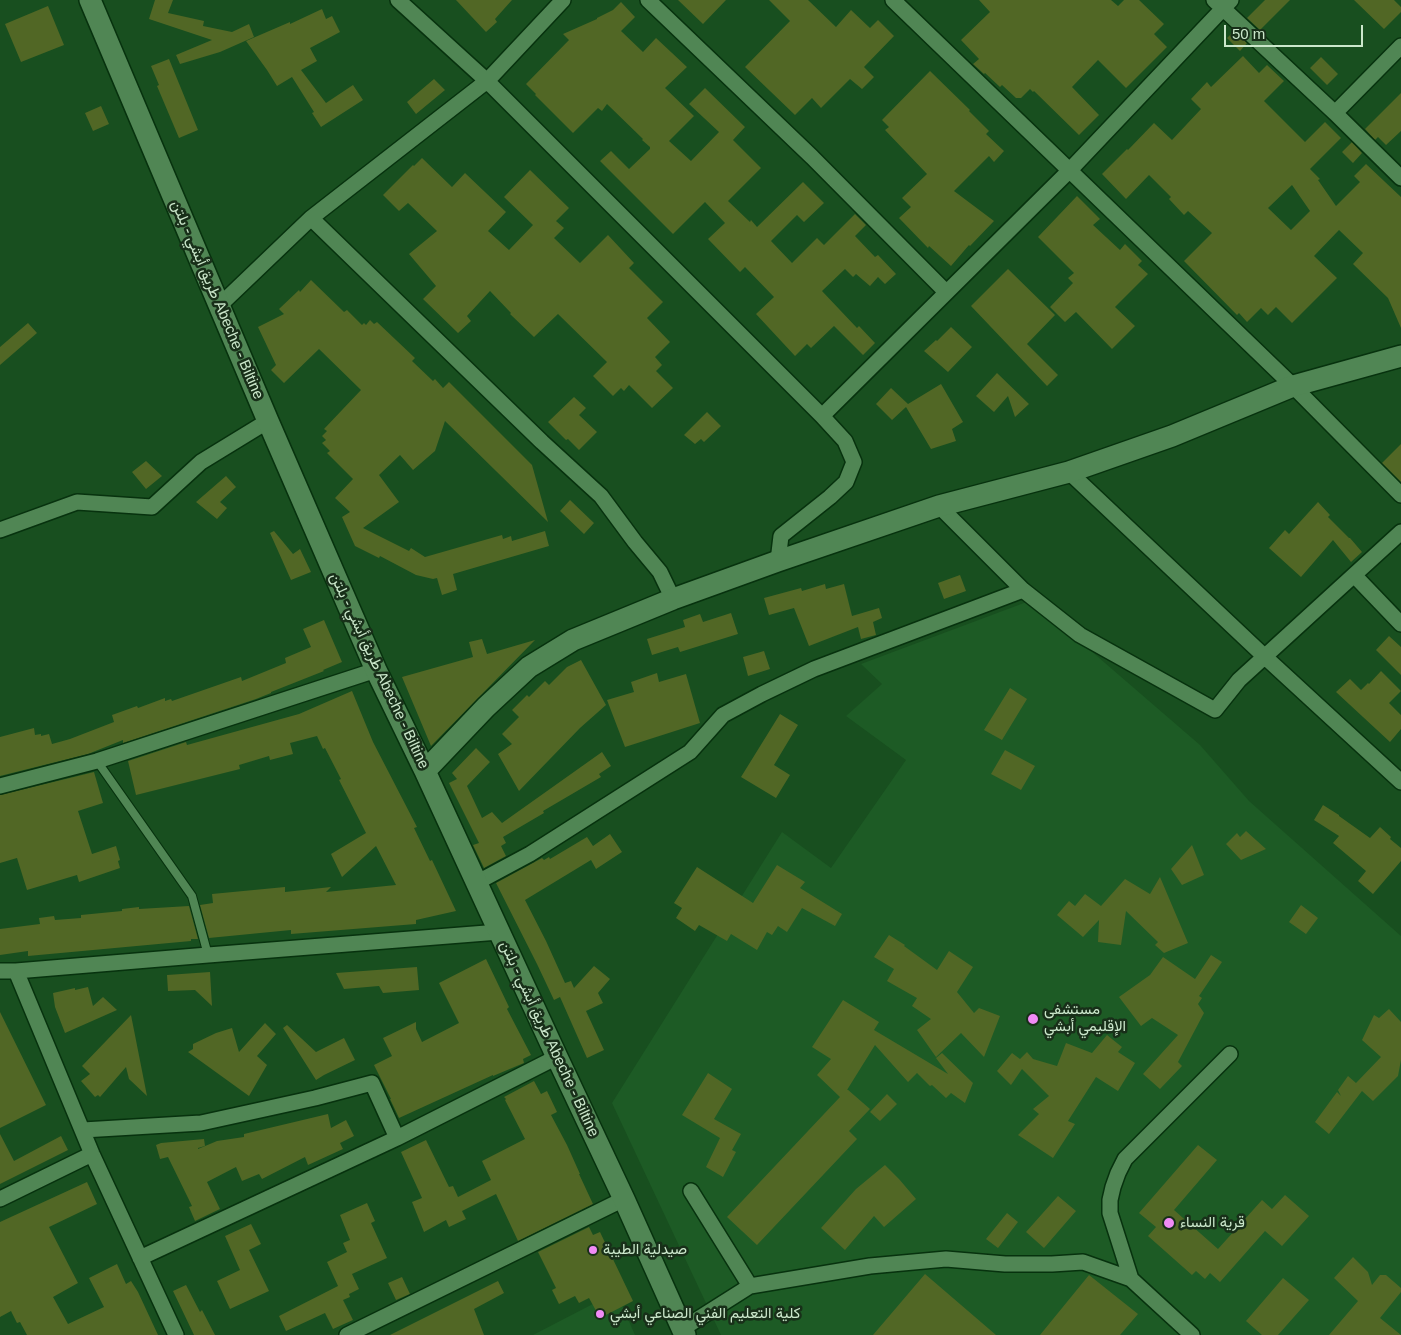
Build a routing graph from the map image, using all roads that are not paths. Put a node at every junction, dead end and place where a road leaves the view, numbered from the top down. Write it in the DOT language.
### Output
graph roads {
  1 [pos="90,0"];
  2 [pos="398,0"];
  3 [pos="563,0"];
  4 [pos="648,0"];
  5 [pos="893,0"];
  6 [pos="1223,3"];
  7 [pos="1401,46"];
  8 [pos="487,81"];
  9 [pos="1335,113"];
  10 [pos="1070,170"];
  11 [pos="1401,178"];
  12 [pos="311,218"];
  13 [pos="946,292"];
  14 [pos="219,306"];
  15 [pos="1401,356"];
  16 [pos="1293,386"];
  17 [pos="822,416"];
  18 [pos="268,421"];
  19 [pos="1069,472"];
  20 [pos="1401,495"];
  21 [pos="939,506"];
  22 [pos="0,530"];
  23 [pos="1401,532"];
  24 [pos="778,561"];
  25 [pos="1354,575"];
  26 [pos="1023,590"];
  27 [pos="673,599"];
  28 [pos="1401,624"];
  29 [pos="1264,656"];
  30 [pos="376,670"];
  31 [pos="98,761"];
  32 [pos="425,771"];
  33 [pos="1401,782"];
  34 [pos="0,786"];
  35 [pos="476,883"];
  36 [pos="499,932"];
  37 [pos="208,954"];
  38 [pos="0,971"];
  39 [pos="16,971"];
  40 [pos="1230,1054"];
  41 [pos="556,1057"];
  42 [pos="83,1130"];
  43 [pos="397,1138"];
  44 [pos="92,1154"];
  45 [pos="692,1191"];
  46 [pos="0,1199"];
  47 [pos="624,1200"];
  48 [pos="140,1258"];
  49 [pos="1131,1279"];
  50 [pos="750,1286"];
  51 [pos="684,1332"];
  52 [pos="176,1335"];
  53 [pos="347,1335"];
  54 [pos="1192,1335"];
  1 -- 14 [label="main road, طريق أبشي - بلتن Abeche - Biltine"];
  2 -- 8 [label="street"];
  3 -- 8 [label="street"];
  4 -- 13 [label="street"];
  5 -- 10 [label="street"];
  6 -- 9 [label="street"];
  6 -- 10 [label="street"];
  7 -- 9 [label="street"];
  8 -- 12 [label="street"];
  8 -- 17 [label="street"];
  9 -- 11 [label="street"];
  10 -- 13 [label="street"];
  10 -- 16 [label="street"];
  12 -- 14 [label="street"];
  12 -- 27 [label="street"];
  13 -- 17 [label="street"];
  14 -- 18 [label="main road, طريق أبشي - بلتن Abeche - Biltine"];
  15 -- 16 [label="main road"];
  16 -- 19 [label="main road"];
  16 -- 20 [label="street"];
  17 -- 24 [label="street"];
  18 -- 22 [label="street"];
  18 -- 30 [label="main road, طريق أبشي - بلتن Abeche - Biltine"];
  19 -- 21 [label="main road"];
  19 -- 29 [label="street"];
  21 -- 24 [label="main road"];
  21 -- 26 [label="street"];
  23 -- 25 [label="street"];
  24 -- 27 [label="main road"];
  25 -- 28 [label="street"];
  25 -- 29 [label="street"];
  26 -- 29 [label="street"];
  26 -- 35 [label="street"];
  27 -- 32 [label="main road"];
  29 -- 33 [label="street"];
  30 -- 31 [label="street"];
  30 -- 32 [label="main road, طريق أبشي - بلتن Abeche - Biltine"];
  31 -- 34 [label="street"];
  31 -- 37 [label="lane"];
  32 -- 35 [label="main road, طريق أبشي - بلتن Abeche - Biltine"];
  35 -- 36 [label="main road, طريق أبشي - بلتن Abeche - Biltine"];
  36 -- 37 [label="street"];
  36 -- 41 [label="main road, طريق أبشي - بلتن Abeche - Biltine"];
  37 -- 39 [label="street"];
  38 -- 39 [label="street"];
  39 -- 42 [label="street"];
  40 -- 49 [label="street"];
  41 -- 43 [label="street"];
  41 -- 47 [label="main road, طريق أبشي - بلتن Abeche - Biltine"];
  42 -- 43 [label="street"];
  42 -- 44 [label="street"];
  43 -- 48 [label="street"];
  44 -- 46 [label="street"];
  44 -- 48 [label="street"];
  45 -- 50 [label="street"];
  47 -- 51 [label="main road, طريق أبشي - بلتن Abeche - Biltine"];
  47 -- 53 [label="street"];
  48 -- 52 [label="street"];
  49 -- 50 [label="street"];
  49 -- 54 [label="street"];
  50 -- 51 [label="street"];
}
